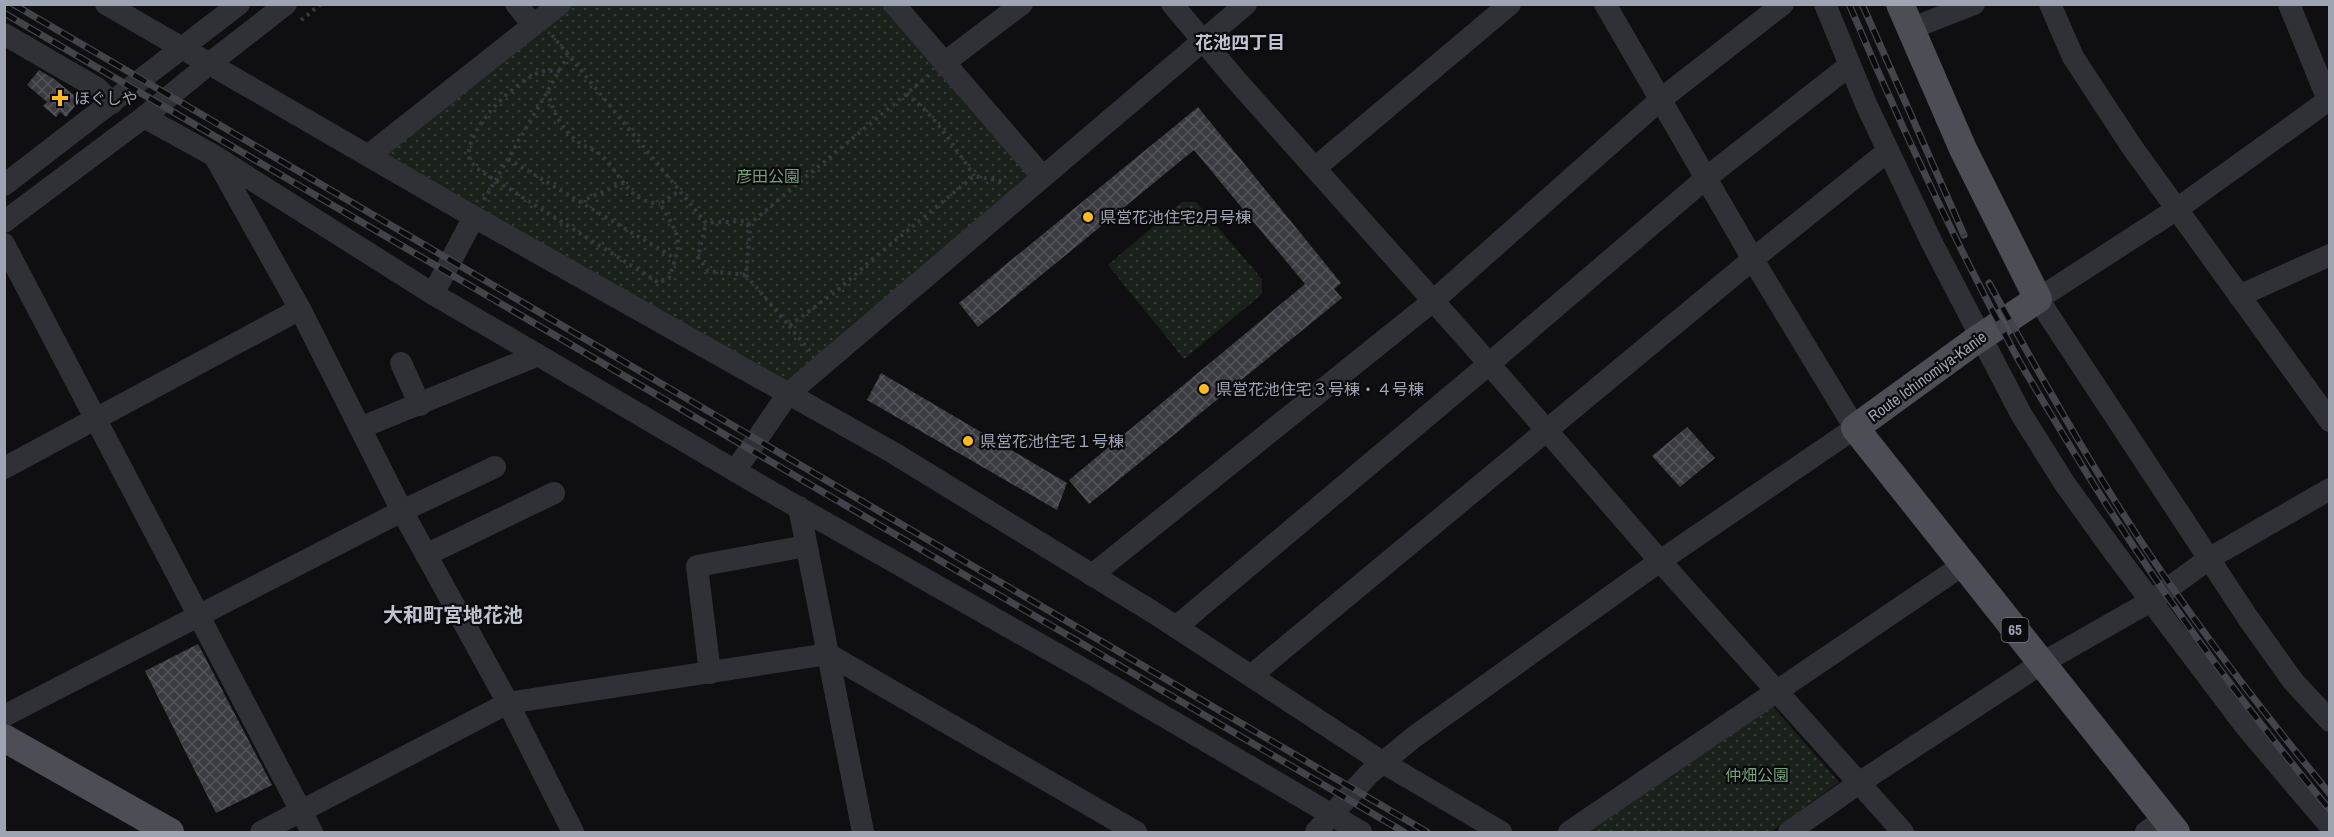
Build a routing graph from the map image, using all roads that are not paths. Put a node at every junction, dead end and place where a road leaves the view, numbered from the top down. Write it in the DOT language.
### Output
graph roads {
  1 [pos="106,4"];
  2 [pos="239,4"];
  3 [pos="516,4"];
  4 [pos="560,4"];
  5 [pos="894,4"];
  6 [pos="1023,4"];
  7 [pos="1172,4"];
  8 [pos="1246,4"];
  9 [pos="1510,4"];
  10 [pos="1605,4"];
  11 [pos="1784,4"];
  12 [pos="1825,4"];
  13 [pos="1974,4"];
  14 [pos="2050,4"];
  15 [pos="2289,4"];
  16 [pos="290,15"];
  17 [pos="1905,17"];
  18 [pos="537,23"];
  19 [pos="4,34"];
  20 [pos="1203,40"];
  21 [pos="183,48"];
  22 [pos="209,63"];
  23 [pos="944,63"];
  24 [pos="1850,65"];
  25 [pos="2329,99"];
  26 [pos="1660,100"];
  27 [pos="112,103"];
  28 [pos="144,117"];
  29 [pos="1888,151"];
  30 [pos="369,154"];
  31 [pos="213,155"];
  32 [pos="1315,168"];
  33 [pos="1706,178"];
  34 [pos="1037,182"];
  35 [pos="4,185"];
  36 [pos="2177,209"];
  37 [pos="474,216"];
  38 [pos="4,222"];
  39 [pos="4,244"];
  40 [pos="2330,255"];
  41 [pos="1753,259"];
  42 [pos="433,294"];
  43 [pos="2238,296"];
  44 [pos="2038,299"];
  45 [pos="1433,301"];
  46 [pos="300,309"];
  47 [pos="1980,337"];
  48 [pos="538,355"];
  49 [pos="401,363"];
  50 [pos="1489,364"];
  51 [pos="788,394"];
  52 [pos="420,405"];
  53 [pos="98,419"];
  54 [pos="2330,421"];
  55 [pos="360,428"];
  56 [pos="1855,428"];
  57 [pos="1547,431"];
  58 [pos="495,467"];
  59 [pos="4,468"];
  60 [pos="735,471"];
  61 [pos="2330,489"];
  62 [pos="554,493"];
  63 [pos="799,507"];
  64 [pos="402,511"];
  65 [pos="806,546"];
  66 [pos="426,555"];
  67 [pos="2210,558"];
  68 [pos="1660,561"];
  69 [pos="1964,565"];
  70 [pos="1092,574"];
  71 [pos="2151,601"];
  72 [pos="200,615"];
  73 [pos="1176,627"];
  74 [pos="828,654"];
  75 [pos="2042,663"];
  76 [pos="710,673"];
  77 [pos="1252,675"];
  78 [pos="1777,691"];
  79 [pos="508,704"];
  80 [pos="4,716"];
  81 [pos="2330,721"];
  82 [pos="8,744"];
  83 [pos="1382,762"];
  84 [pos="1860,783"];
  85 [pos="303,812"];
  86 [pos="1331,815"];
  87 [pos="2330,826"];
  88 [pos="2162,828"];
  89 [pos="170,832"];
  90 [pos="261,832"];
  91 [pos="312,832"];
  92 [pos="573,832"];
  93 [pos="863,832"];
  94 [pos="1137,832"];
  95 [pos="1316,832"];
  96 [pos="1362,832"];
  97 [pos="1501,832"];
  98 [pos="1569,832"];
  99 [pos="1789,832"];
  100 [pos="1903,832"];
  1 -- 21 [label="street"];
  2 -- 21 [label="street"];
  3 -- 18 [label="street"];
  4 -- 18 [label="street"];
  5 -- 23 [label="street"];
  6 -- 23 [label="street"];
  7 -- 20 [label="street"];
  8 -- 20 [label="street"];
  9 -- 32 [label="street"];
  10 -- 26 [label="street"];
  11 -- 26 [label="street"];
  12 -- 24 [label="street"];
  13 -- 17 [label="street"];
  14 -- 36 [label="street"];
  15 -- 25 [label="street"];
  16 -- 22 [label="street"];
  17 -- 44 [label="main road"];
  18 -- 30 [label="street"];
  19 -- 27 [label="street"];
  20 -- 32 [label="street"];
  20 -- 34 [label="street"];
  21 -- 22 [label="street"];
  21 -- 27 [label="street"];
  22 -- 28 [label="street"];
  22 -- 30 [label="street"];
  23 -- 34 [label="street"];
  24 -- 29 [label="street"];
  24 -- 33 [label="street"];
  25 -- 36 [label="street"];
  26 -- 33 [label="street"];
  26 -- 45 [label="street"];
  27 -- 35 [label="street"];
  28 -- 31 [label="street"];
  28 -- 38 [label="street"];
  29 -- 41 [label="street"];
  29 -- 47 [label="street"];
  30 -- 37 [label="street"];
  31 -- 42 [label="street"];
  31 -- 46 [label="street"];
  32 -- 45 [label="street"];
  33 -- 41 [label="street"];
  33 -- 50 [label="street"];
  34 -- 51 [label="street"];
  36 -- 43 [label="street"];
  36 -- 44 [label="street"];
  37 -- 42 [label="street"];
  37 -- 51 [label="street"];
  39 -- 53 [label="street"];
  40 -- 43 [label="street"];
  41 -- 56 [label="street"];
  41 -- 57 [label="street"];
  42 -- 48 [label="street"];
  43 -- 54 [label="street"];
  44 -- 47 [label="main road, Route Ichinomiya-Kanie"];
  44 -- 67 [label="street"];
  45 -- 50 [label="street"];
  45 -- 70 [label="street"];
  46 -- 53 [label="street"];
  46 -- 55 [label="street"];
  47 -- 56 [label="main road, Route Ichinomiya-Kanie"];
  47 -- 71 [label="street"];
  48 -- 52 [label="street"];
  48 -- 60 [label="street"];
  49 -- 52 [label="street"];
  50 -- 57 [label="street"];
  50 -- 73 [label="street"];
  51 -- 60 [label="street"];
  51 -- 70 [label="street"];
  52 -- 55 [label="street"];
  53 -- 59 [label="street"];
  53 -- 72 [label="street"];
  55 -- 64 [label="street"];
  56 -- 68 [label="street"];
  56 -- 69 [label="main road, Route Ichinomiya-Kanie / 65"];
  57 -- 68 [label="street"];
  57 -- 77 [label="street"];
  58 -- 64 [label="street"];
  60 -- 63 [label="street"];
  61 -- 67 [label="street"];
  62 -- 66 [label="street"];
  63 -- 65 [label="street"];
  63 -- 86 [label="street"];
  64 -- 66 [label="street"];
  64 -- 72 [label="street"];
  65 -- 74 [label="street"];
  65 -- 76 [label="street"];
  66 -- 79 [label="street"];
  67 -- 71 [label="street"];
  67 -- 81 [label="street"];
  68 -- 78 [label="street"];
  68 -- 83 [label="street"];
  69 -- 75 [label="main road, Route Ichinomiya-Kanie / 65"];
  69 -- 78 [label="street"];
  70 -- 73 [label="street"];
  71 -- 75 [label="street"];
  71 -- 87 [label="street"];
  72 -- 80 [label="street"];
  72 -- 85 [label="street"];
  73 -- 77 [label="street"];
  74 -- 76 [label="street"];
  74 -- 93 [label="street"];
  74 -- 94 [label="street"];
  75 -- 84 [label="street"];
  75 -- 88 [label="main road, Route Ichinomiya-Kanie / 65"];
  76 -- 79 [label="street"];
  77 -- 83 [label="street"];
  78 -- 84 [label="street"];
  78 -- 98 [label="street"];
  79 -- 85 [label="street"];
  79 -- 92 [label="street"];
  82 -- 89 [label="main road"];
  83 -- 86 [label="street"];
  83 -- 97 [label="street"];
  84 -- 99 [label="street"];
  84 -- 100 [label="street"];
  85 -- 90 [label="street"];
  85 -- 91 [label="street"];
  86 -- 95 [label="street"];
  86 -- 96 [label="street"];
}
